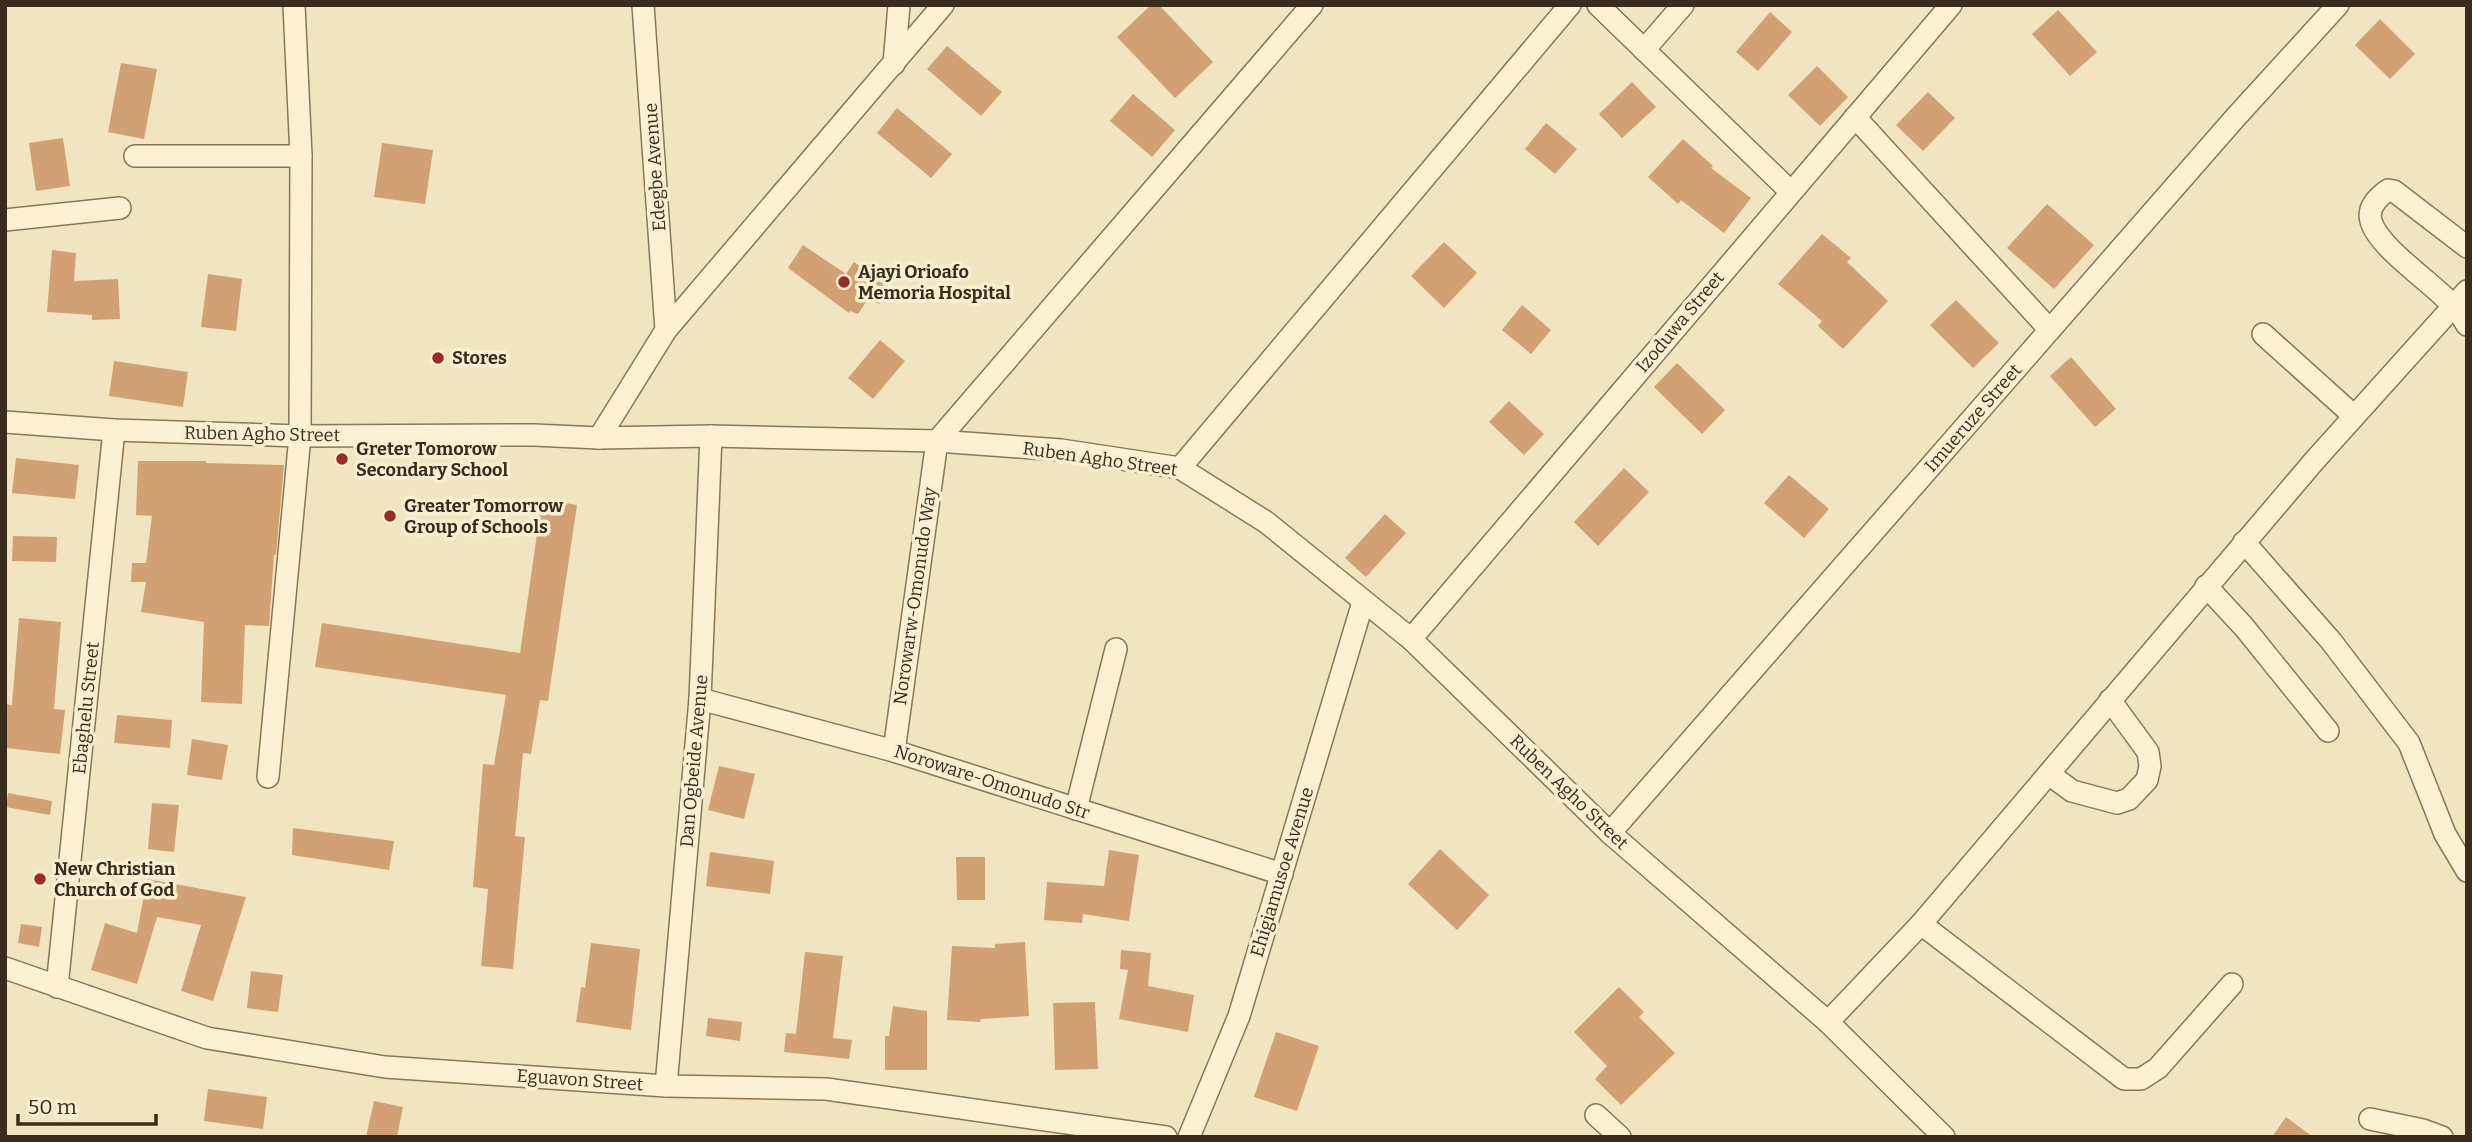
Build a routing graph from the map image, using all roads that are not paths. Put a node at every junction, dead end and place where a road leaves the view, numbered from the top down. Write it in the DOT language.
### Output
graph roads {
  1 [pos="294,5"];
  2 [pos="643,5"];
  3 [pos="899,5"];
  4 [pos="943,5"];
  5 [pos="1312,5"];
  6 [pos="1570,5"];
  7 [pos="1598,5"];
  8 [pos="1683,5"];
  9 [pos="1951,5"];
  10 [pos="2338,5"];
  11 [pos="1644,50"];
  12 [pos="894,64"];
  13 [pos="1855,117"];
  14 [pos="135,156"];
  15 [pos="301,156"];
  16 [pos="1791,191"];
  17 [pos="120,208"];
  18 [pos="5,220"];
  19 [pos="2467,247"];
  20 [pos="2460,298"];
  21 [pos="2467,325"];
  22 [pos="666,330"];
  23 [pos="2050,330"];
  24 [pos="2263,334"];
  25 [pos="2354,416"];
  26 [pos="5,422"];
  27 [pos="114,430"];
  28 [pos="300,436"];
  29 [pos="711,436"];
  30 [pos="599,438"];
  31 [pos="937,442"];
  32 [pos="1180,468"];
  33 [pos="2244,541"];
  34 [pos="2206,586"];
  35 [pos="1363,602"];
  36 [pos="1411,639"];
  37 [pos="1116,649"];
  38 [pos="700,699"];
  39 [pos="2110,700"];
  40 [pos="2328,731"];
  41 [pos="894,751"];
  42 [pos="2049,774"];
  43 [pos="268,777"];
  44 [pos="1076,809"];
  45 [pos="1611,833"];
  46 [pos="2467,871"];
  47 [pos="1282,874"];
  48 [pos="1920,924"];
  49 [pos="5,968"];
  50 [pos="2232,985"];
  51 [pos="57,987"];
  52 [pos="1828,1021"];
  53 [pos="666,1086"];
  54 [pos="1597,1115"];
  55 [pos="2370,1119"];
  56 [pos="1166,1137"];
  57 [pos="1189,1137"];
  58 [pos="1620,1137"];
  59 [pos="1944,1137"];
  60 [pos="2442,1137"];
  1 -- 15 [label="street"];
  2 -- 22 [label="street, Edegbe Avenue"];
  3 -- 12 [label="street"];
  4 -- 12 [label="street"];
  5 -- 31 [label="street"];
  6 -- 32 [label="street"];
  7 -- 11 [label="street"];
  8 -- 11 [label="street"];
  9 -- 13 [label="street, Izoduwa Street"];
  10 -- 23 [label="street, Imueruze Street"];
  11 -- 16 [label="street"];
  12 -- 22 [label="street"];
  13 -- 16 [label="street, Izoduwa Street"];
  13 -- 23 [label="street"];
  14 -- 15 [label="street"];
  15 -- 28 [label="street"];
  16 -- 36 [label="street, Izoduwa Street"];
  17 -- 18 [label="street"];
  19 -- 20 [label="street"];
  20 -- 21 [label="street"];
  20 -- 25 [label="street"];
  22 -- 30 [label="street"];
  23 -- 45 [label="street, Imueruze Street"];
  24 -- 25 [label="street"];
  25 -- 33 [label="street"];
  26 -- 27 [label="street, Ruben Agho Street"];
  27 -- 28 [label="street, Ruben Agho Street"];
  27 -- 51 [label="street, Ebaghelu Street"];
  28 -- 30 [label="street, Ruben Agho Street"];
  28 -- 43 [label="street"];
  29 -- 30 [label="street, Ruben Agho Street"];
  29 -- 31 [label="street, Ruben Agho Street"];
  29 -- 38 [label="street, Dan Ogbeide Avenue"];
  31 -- 32 [label="street, Ruben Agho Street"];
  31 -- 41 [label="street, Norowarw-Omonudo Way"];
  32 -- 35 [label="street, Ruben Agho Street"];
  33 -- 34 [label="street"];
  33 -- 46 [label="street"];
  34 -- 39 [label="street"];
  34 -- 40 [label="street"];
  35 -- 36 [label="street, Ruben Agho Street"];
  35 -- 47 [label="street, Ehigiamusoe Avenue"];
  36 -- 45 [label="street, Ruben Agho Street"];
  37 -- 44 [label="street"];
  38 -- 41 [label="street, Noroware-Omonudo Str"];
  38 -- 53 [label="street, Dan Ogbeide Avenue"];
  39 -- 42 [label="street"];
  39 -- 42 [label="street"];
  41 -- 44 [label="street, Noroware-Omonudo Str"];
  42 -- 48 [label="street"];
  44 -- 47 [label="street, Noroware-Omonudo Str"];
  45 -- 52 [label="street, Ruben Agho Street"];
  47 -- 57 [label="street, Ehigiamusoe Avenue"];
  48 -- 50 [label="street"];
  48 -- 52 [label="street"];
  49 -- 51 [label="street, Eguavon Street"];
  51 -- 53 [label="street, Eguavon Street"];
  52 -- 59 [label="street, Ruben Agho Street"];
  53 -- 56 [label="street, Eguavon Street"];
  54 -- 58 [label="street"];
  55 -- 60 [label="street"];
}
